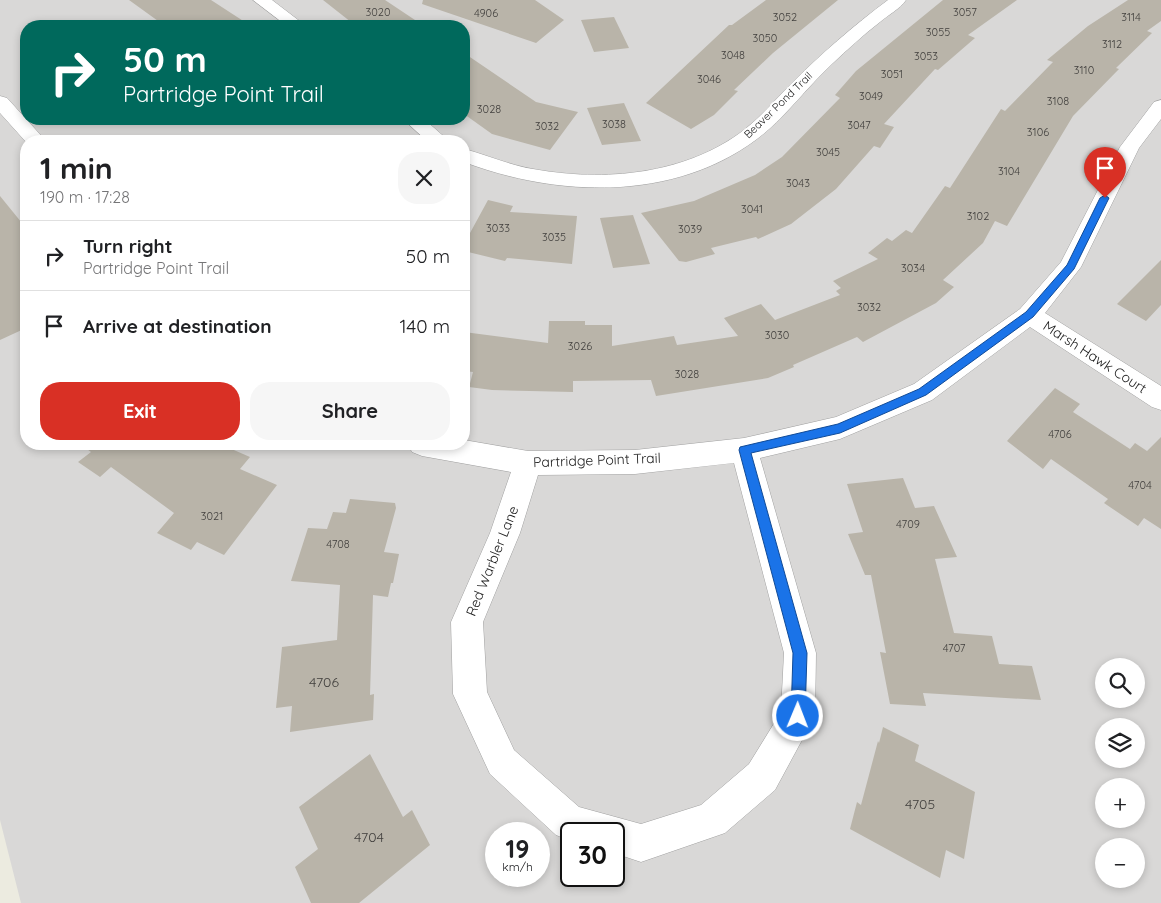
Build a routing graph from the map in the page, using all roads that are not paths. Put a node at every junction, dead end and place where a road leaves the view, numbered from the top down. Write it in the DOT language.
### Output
graph roads {
  1 [pos="261,0"];
  2 [pos="898,0"];
  3 [pos="289,20"];
  4 [pos="0,102"];
  5 [pos="1160,110"];
  6 [pos="20,124"];
  7 [pos="21,125"];
  8 [pos="419,125"];
  9 [pos="30,135"];
  10 [pos="432,135"];
  11 [pos="470,157"];
  12 [pos="1029,315"];
  13 [pos="1161,399"];
  14 [pos="455,450"];
  15 [pos="744,450"];
  16 [pos="528,463"];
  17 [pos="569,822"];
  18 [pos="625,838"];
  1 -- 3 [label="street"];
  2 -- 11 [label="street, Beaver Pond Trail"];
  4 -- 6 [label="street"];
  5 -- 12 [label="street, Partridge Point Trail"];
  7 -- 9 [label="street"];
  8 -- 10 [label="street"];
  12 -- 13 [label="street, Marsh Hawk Court"];
  12 -- 15 [label="street, Partridge Point Trail"];
  14 -- 16 [label="street, Partridge Point Trail"];
  15 -- 16 [label="street, Partridge Point Trail"];
  15 -- 18 [label="street"];
  16 -- 17 [label="street, Red Warbler Lane"];
}
